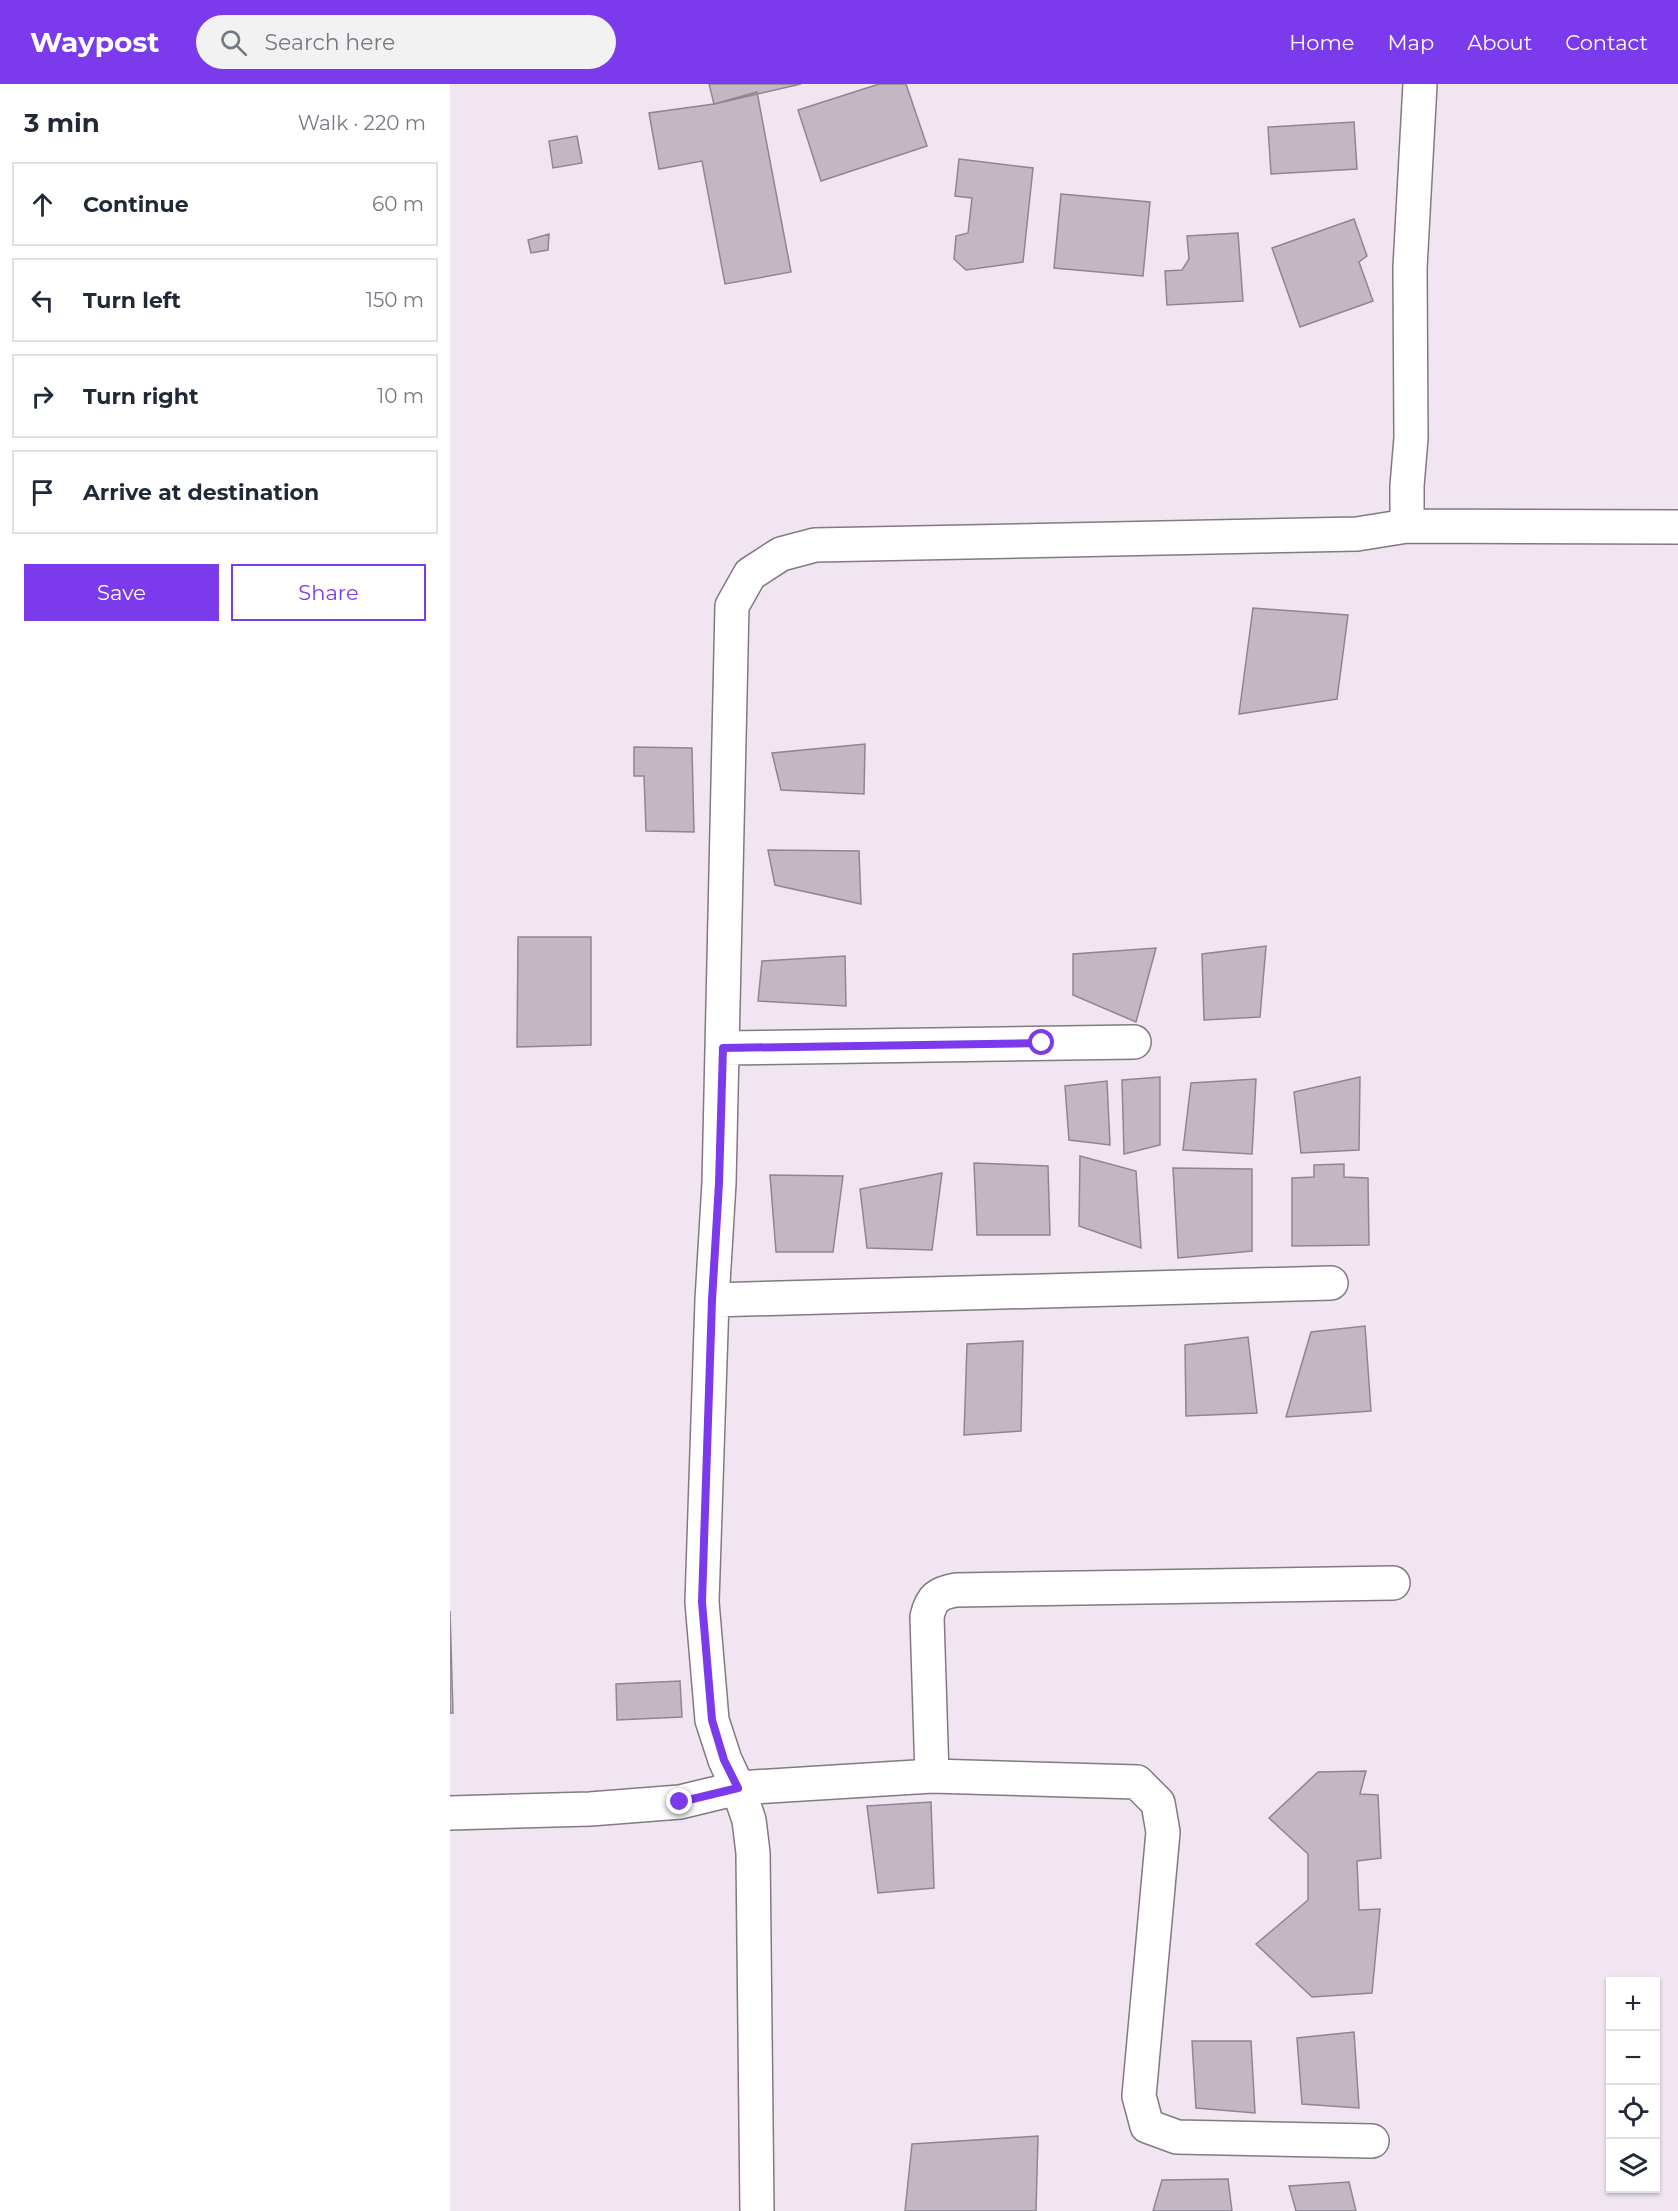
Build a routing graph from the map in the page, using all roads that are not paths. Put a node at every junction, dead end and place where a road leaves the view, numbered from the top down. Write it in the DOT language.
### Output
graph roads {
  1 [pos="1420,84"];
  2 [pos="1407,526"];
  3 [pos="1678,527"];
  4 [pos="1134,1042"];
  5 [pos="723,1048"];
  6 [pos="1331,1283"];
  7 [pos="712,1300"];
  8 [pos="1393,1583"];
  9 [pos="932,1776"];
  10 [pos="738,1788"];
  11 [pos="450,1813"];
  12 [pos="1372,2141"];
  13 [pos="757,2211"];
  1 -- 2 [label="street"];
  2 -- 3 [label="street"];
  2 -- 5 [label="street"];
  4 -- 5 [label="street"];
  5 -- 7 [label="street"];
  6 -- 7 [label="street"];
  7 -- 10 [label="street"];
  8 -- 9 [label="street"];
  9 -- 10 [label="street"];
  9 -- 12 [label="street"];
  10 -- 11 [label="street"];
  10 -- 13 [label="street"];
}
